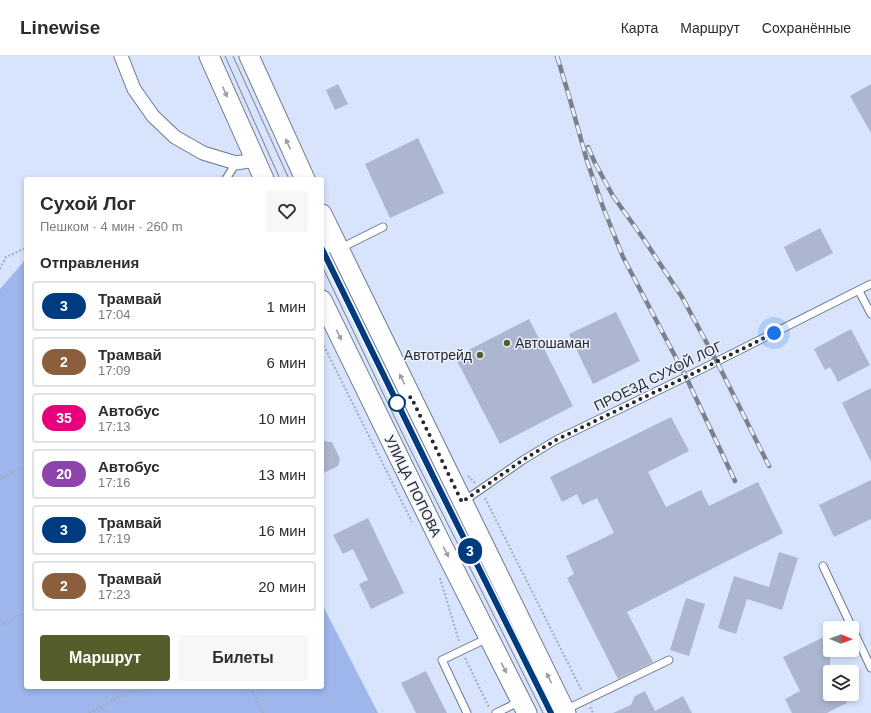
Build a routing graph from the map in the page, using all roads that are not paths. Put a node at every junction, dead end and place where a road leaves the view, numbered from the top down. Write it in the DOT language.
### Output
graph roads {
  1 [pos="121,56"];
  2 [pos="209,56"];
  3 [pos="249,56"];
  4 [pos="245,161"];
  5 [pos="228,177"];
  6 [pos="262,177"];
  7 [pos="304,177"];
  8 [pos="324,220"];
  9 [pos="384,226"];
  10 [pos="332,246"];
  11 [pos="871,284"];
  12 [pos="859,291"];
  13 [pos="324,304"];
  14 [pos="871,314"];
  15 [pos="462,502"];
  16 [pos="823,566"];
  17 [pos="489,638"];
  18 [pos="669,660"];
  19 [pos="871,668"];
  20 [pos="524,707"];
  21 [pos="566,712"];
  22 [pos="467,713"];
  23 [pos="496,713"];
  1 -- 4 [label="street"];
  2 -- 4 [label="main road, one-way"];
  7 -- 3 [label="main road, one-way"];
  4 -- 5 [label="lane"];
  4 -- 6 [label="main road"];
  8 -- 10 [label="main road"];
  9 -- 10 [label="lane"];
  15 -- 10 [label="main road, one-way"];
  11 -- 12 [label="lane, ПРОЕЗД СУХОЙ ЛОГ"];
  12 -- 14 [label="lane"];
  12 -- 15 [label="lane, ПРОЕЗД СУХОЙ ЛОГ"];
  13 -- 17 [label="main road, УЛИЦА ПОПОВА, one-way"];
  21 -- 15 [label="main road, one-way"];
  16 -- 19 [label="lane"];
  17 -- 20 [label="main road, УЛИЦА ПОПОВА, one-way"];
  17 -- 22 [label="lane"];
  18 -- 21 [label="lane"];
  20 -- 23 [label="lane"];
}
